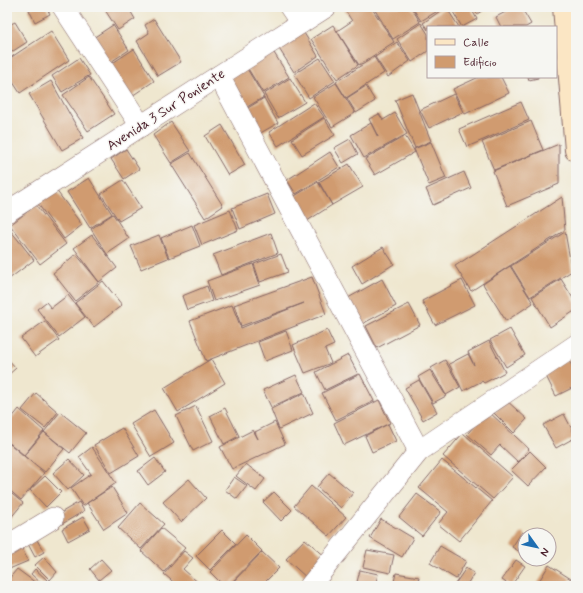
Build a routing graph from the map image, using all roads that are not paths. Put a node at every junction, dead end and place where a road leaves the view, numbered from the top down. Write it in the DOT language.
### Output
graph roads {
  1 [pos="63,7"];
  2 [pos="326,7"];
  3 [pos="564,7"];
  4 [pos="296,15"];
  5 [pos="219,76"];
  6 [pos="141,126"];
  7 [pos="576,150"];
  8 [pos="7,212"];
  9 [pos="576,345"];
  10 [pos="419,451"];
  11 [pos="53,518"];
  12 [pos="7,546"];
  13 [pos="310,586"];
  1 -- 6 [label="street"];
  2 -- 4 [label="street, Avenida 3 Sur Poniente"];
  3 -- 7 [label="street"];
  4 -- 5 [label="street, Avenida 3 Sur Poniente"];
  5 -- 6 [label="street, Avenida 3 Sur Poniente"];
  5 -- 10 [label="street"];
  6 -- 8 [label="street, Avenida 3 Sur Poniente"];
  9 -- 10 [label="street"];
  10 -- 13 [label="street"];
  11 -- 12 [label="street"];
}
